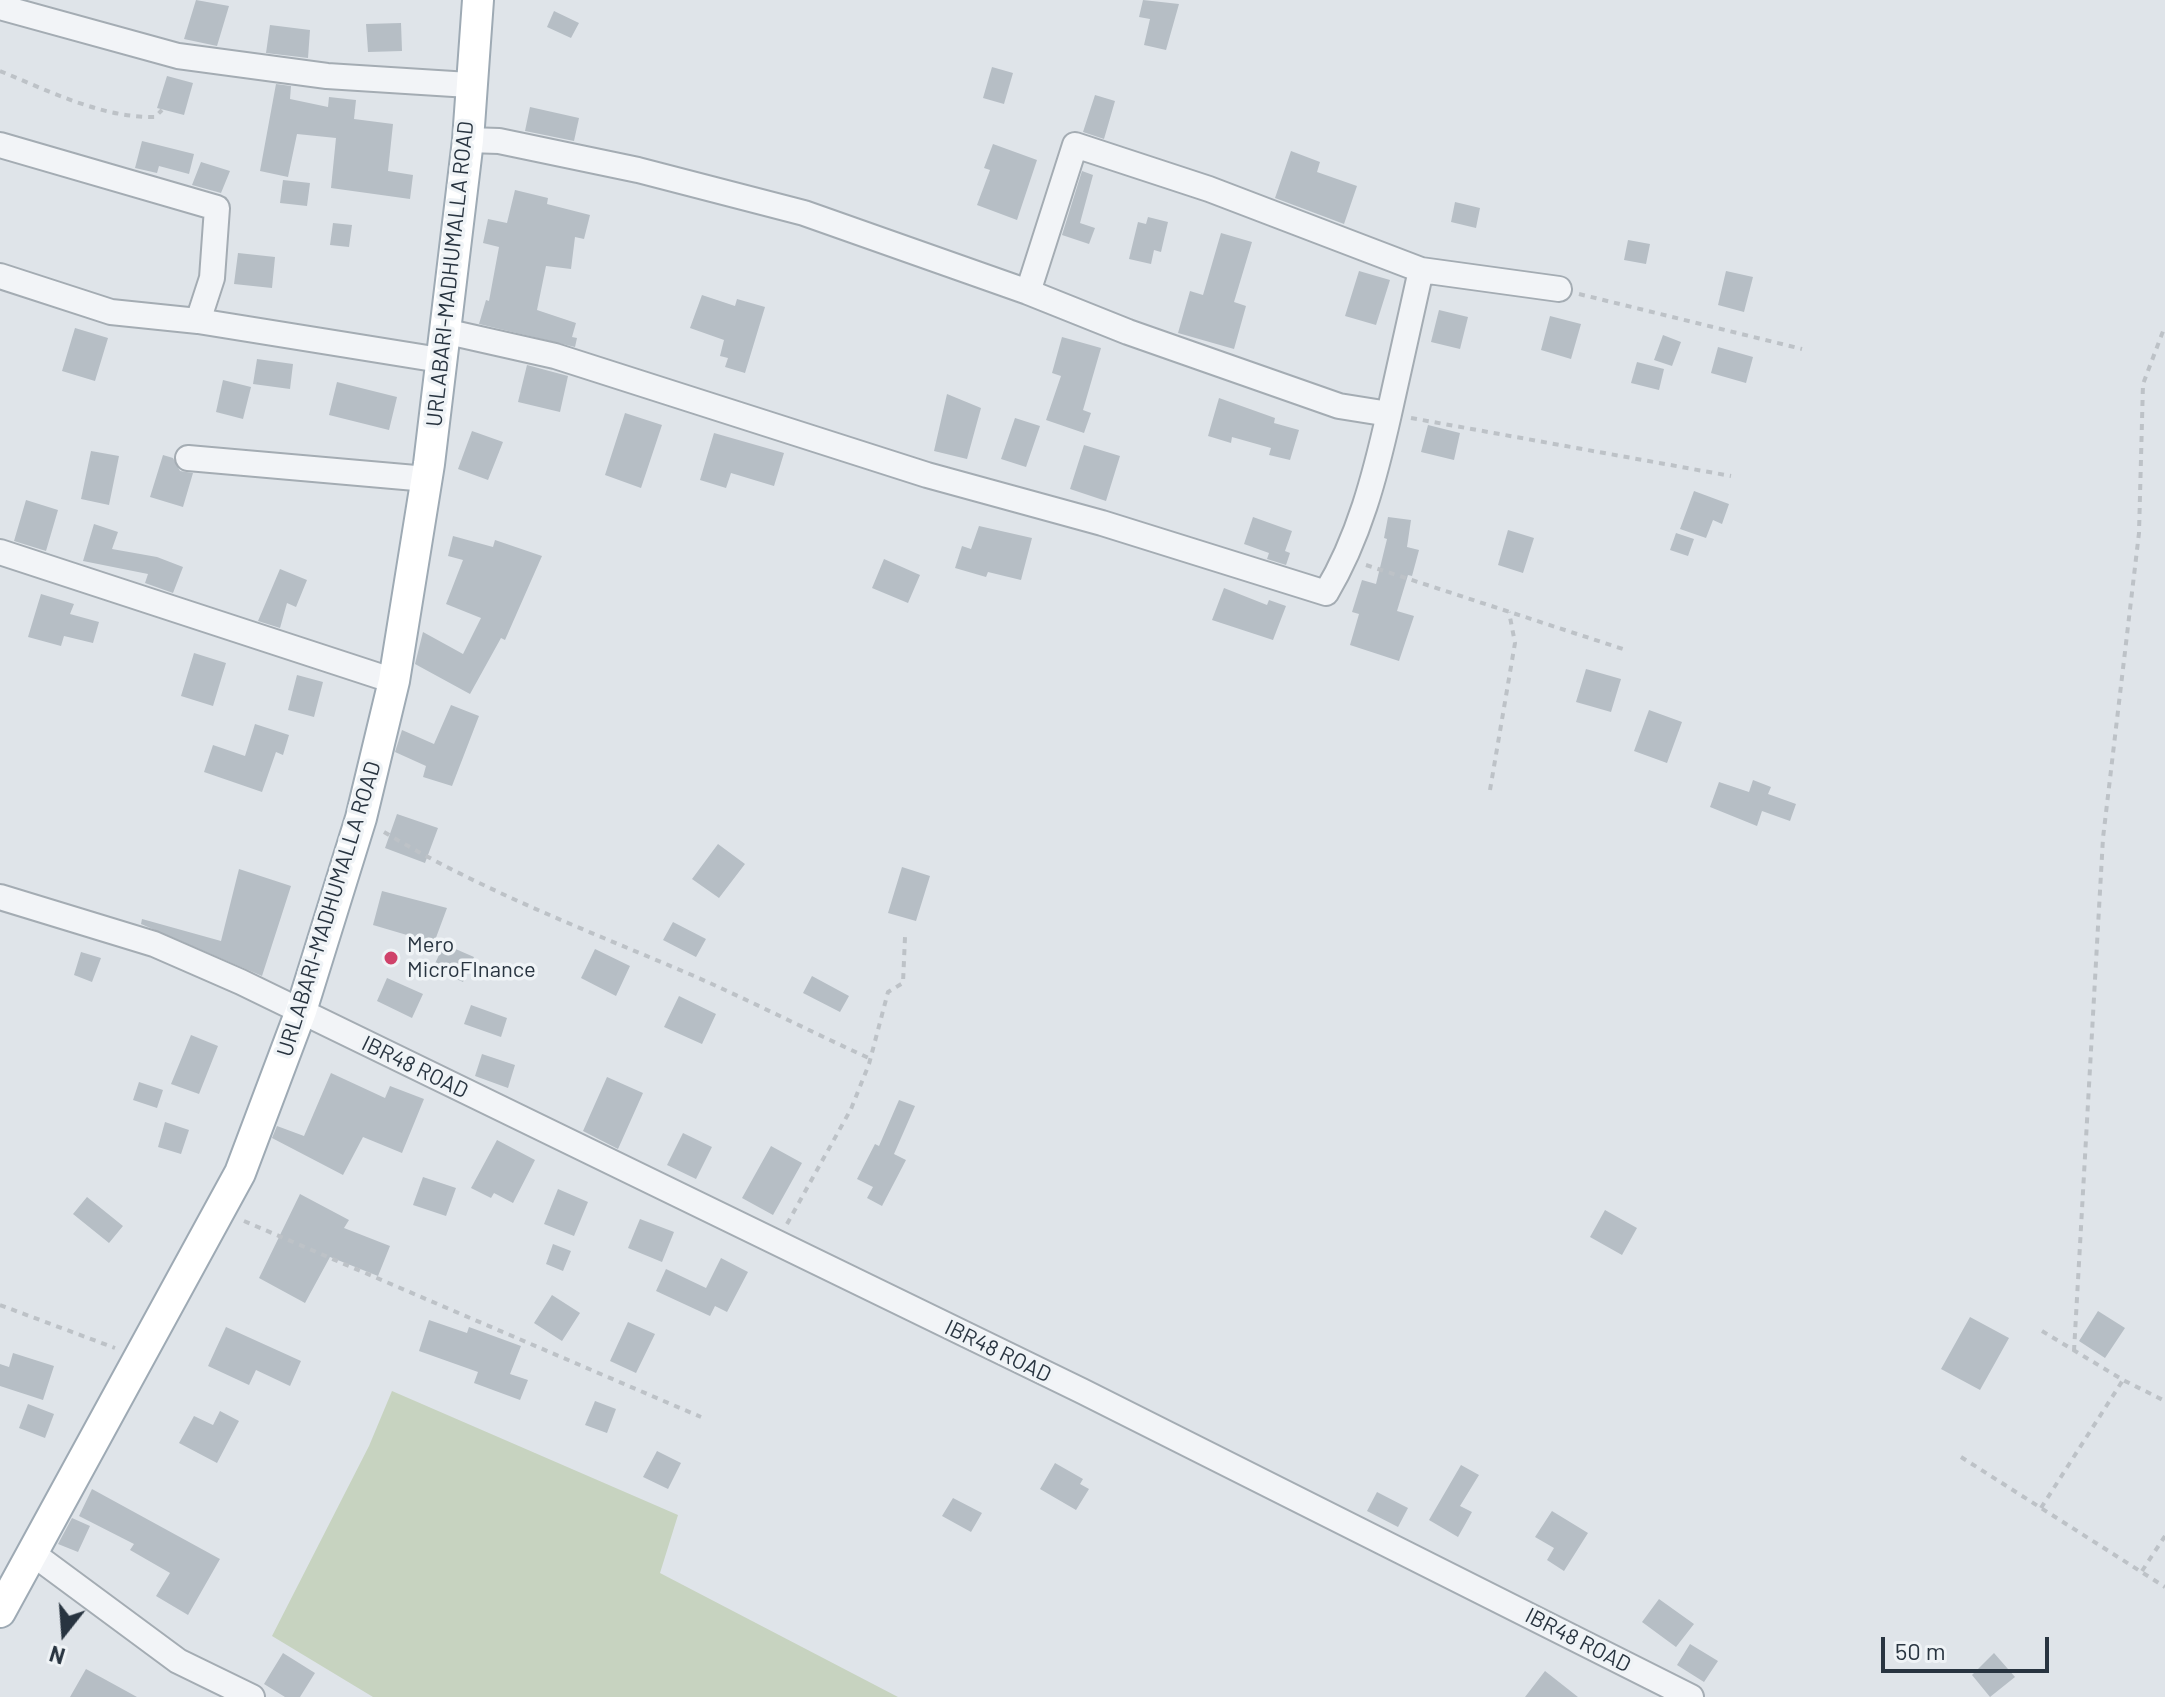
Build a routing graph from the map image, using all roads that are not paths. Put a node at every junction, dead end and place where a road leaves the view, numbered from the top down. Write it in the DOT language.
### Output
graph roads {
  1 [pos="478,0"];
  2 [pos="0,7"];
  3 [pos="469,85"];
  4 [pos="468,140"];
  5 [pos="0,145"];
  6 [pos="1421,270"];
  7 [pos="0,276"];
  8 [pos="1559,289"];
  9 [pos="1028,292"];
  10 [pos="198,321"];
  11 [pos="442,345"];
  12 [pos="1389,414"];
  13 [pos="188,458"];
  14 [pos="427,479"];
  15 [pos="0,552"];
  16 [pos="394,681"];
  17 [pos="0,897"];
  18 [pos="301,1011"];
  19 [pos="32,1553"];
  20 [pos="0,1612"];
  21 [pos="252,1697"];
  22 [pos="1691,1697"];
  1 -- 3 [label="main road, URLABARI-MADHUMALLA ROAD"];
  2 -- 3 [label="street"];
  3 -- 4 [label="main road, URLABARI-MADHUMALLA ROAD"];
  4 -- 9 [label="street"];
  4 -- 11 [label="main road, URLABARI-MADHUMALLA ROAD"];
  5 -- 10 [label="street"];
  6 -- 8 [label="street"];
  6 -- 9 [label="street"];
  6 -- 12 [label="street"];
  7 -- 10 [label="street"];
  9 -- 12 [label="street"];
  10 -- 11 [label="street"];
  11 -- 12 [label="street"];
  11 -- 14 [label="main road, URLABARI-MADHUMALLA ROAD"];
  13 -- 14 [label="street"];
  14 -- 16 [label="main road, URLABARI-MADHUMALLA ROAD"];
  15 -- 16 [label="street"];
  16 -- 18 [label="main road, URLABARI-MADHUMALLA ROAD"];
  17 -- 18 [label="street, IBR48 ROAD"];
  18 -- 19 [label="main road, URLABARI-MADHUMALLA ROAD"];
  18 -- 22 [label="street, IBR48 ROAD"];
  19 -- 20 [label="main road, URLABARI-MADHUMALLA ROAD"];
  19 -- 21 [label="street"];
}
